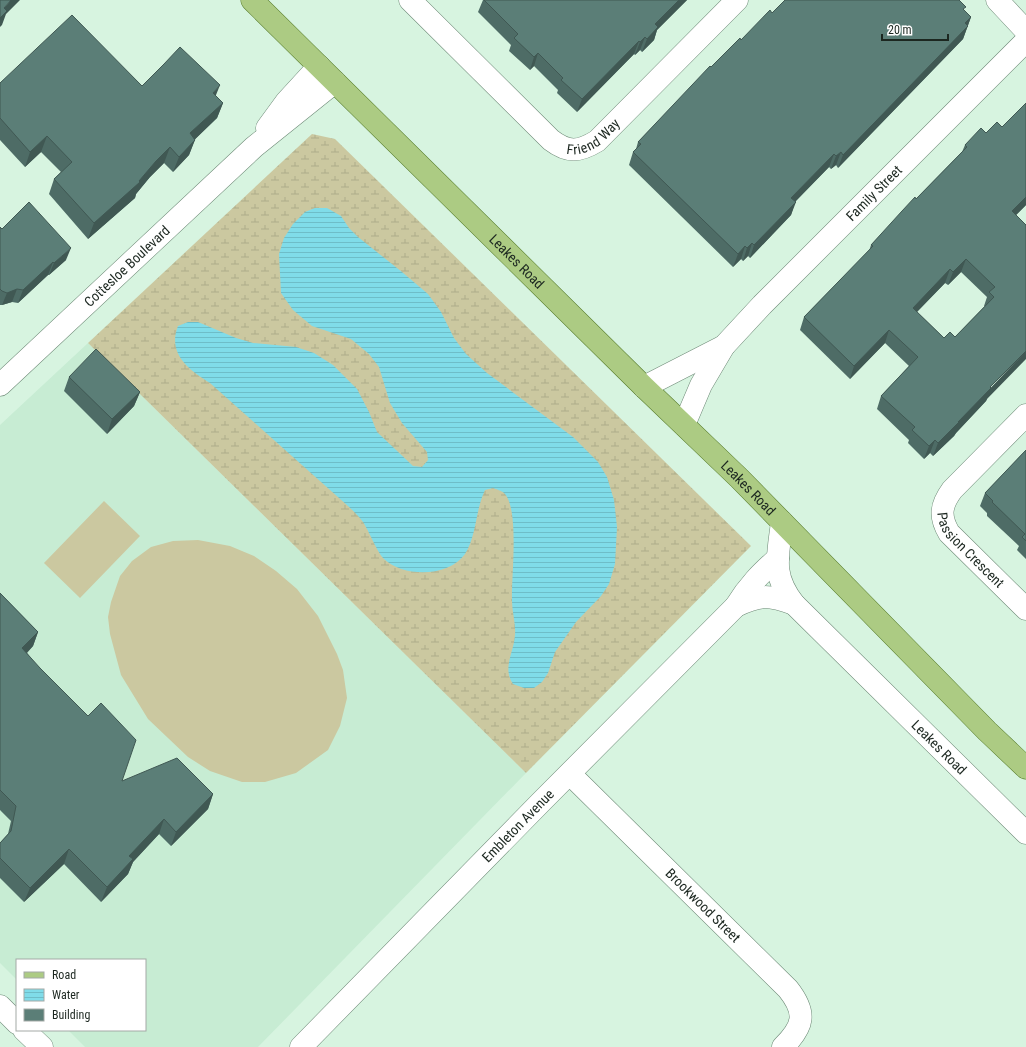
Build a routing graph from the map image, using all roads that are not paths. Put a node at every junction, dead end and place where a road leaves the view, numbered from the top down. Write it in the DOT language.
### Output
graph roads {
  1 [pos="252,0"];
  2 [pos="737,0"];
  3 [pos="997,0"];
  4 [pos="424,5"];
  5 [pos="1026,31"];
  6 [pos="1026,42"];
  7 [pos="319,66"];
  8 [pos="335,82"];
  9 [pos="254,147"];
  10 [pos="724,346"];
  11 [pos="0,385"];
  12 [pos="644,387"];
  13 [pos="1026,415"];
  14 [pos="684,425"];
  15 [pos="782,522"];
  16 [pos="778,558"];
  17 [pos="794,604"];
  18 [pos="736,606"];
  19 [pos="1026,609"];
  20 [pos="1026,768"];
  21 [pos="570,774"];
  22 [pos="1026,833"];
  23 [pos="0,1006"];
  24 [pos="16,1022"];
  25 [pos="25,1031"];
  26 [pos="42,1047"];
  27 [pos="301,1047"];
  28 [pos="783,1047"];
  1 -- 7 [label="main road, Leakes Road"];
  2 -- 4 [label="street, Friend Way"];
  3 -- 5 [label="street"];
  6 -- 10 [label="street, Family Street"];
  7 -- 8 [label="main road, Leakes Road"];
  7 -- 9 [label="street, Cottesloe Boulevard"];
  8 -- 9 [label="street, Cottesloe Boulevard"];
  8 -- 12 [label="main road, Leakes Road"];
  9 -- 11 [label="street, Cottesloe Boulevard"];
  10 -- 12 [label="street, Family Street"];
  10 -- 14 [label="street, Family Street"];
  12 -- 14 [label="main road, Leakes Road"];
  13 -- 19 [label="street, Passion Crescent"];
  14 -- 15 [label="main road, Leakes Road"];
  15 -- 16 [label="street, Leakes Road"];
  15 -- 20 [label="main road, Leakes Road"];
  16 -- 17 [label="street, Leakes Road"];
  16 -- 18 [label="street, Embleton Avenue"];
  17 -- 18 [label="street, Embleton Avenue"];
  17 -- 22 [label="street, Leakes Road"];
  18 -- 21 [label="street, Embleton Avenue"];
  21 -- 27 [label="street, Embleton Avenue"];
  21 -- 28 [label="street, Brookwood Street"];
  23 -- 24 [label="street"];
  25 -- 26 [label="street"];
}
